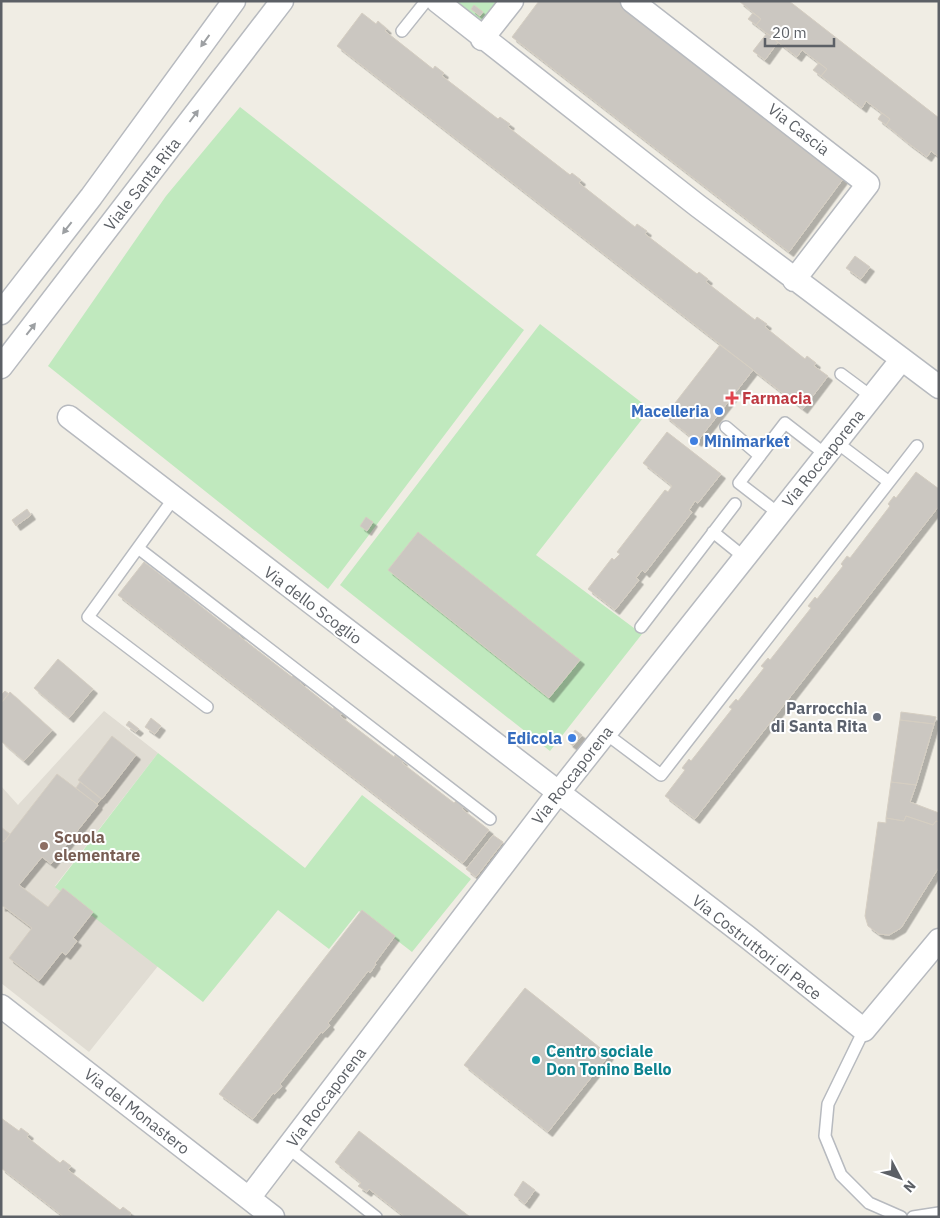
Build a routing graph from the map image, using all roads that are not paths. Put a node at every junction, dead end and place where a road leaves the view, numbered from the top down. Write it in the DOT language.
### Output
graph roads {
  1 [pos="234,1"];
  2 [pos="282,1"];
  3 [pos="426,1"];
  4 [pos="437,1"];
  5 [pos="512,1"];
  6 [pos="632,1"];
  7 [pos="402,31"];
  8 [pos="482,39"];
  9 [pos="94,193"];
  10 [pos="119,214"];
  11 [pos="794,280"];
  12 [pos="1,313"];
  13 [pos="902,359"];
  14 [pos="1,367"];
  15 [pos="841,374"];
  16 [pos="939,387"];
  17 [pos="872,397"];
  18 [pos="69,417"];
  19 [pos="726,427"];
  20 [pos="917,446"];
  21 [pos="830,448"];
  22 [pos="760,456"];
  23 [pos="889,482"];
  24 [pos="174,498"];
  25 [pos="735,504"];
  26 [pos="778,514"];
  27 [pos="713,532"];
  28 [pos="138,548"];
  29 [pos="744,557"];
  30 [pos="640,627"];
  31 [pos="207,707"];
  32 [pos="605,732"];
  33 [pos="558,793"];
  34 [pos="490,819"];
  35 [pos="939,940"];
  36 [pos="1,1006"];
  37 [pos="864,1030"];
  38 [pos="287,1147"];
  39 [pos="249,1198"];
  40 [pos="939,1213"];
  41 [pos="273,1217"];
  42 [pos="376,1217"];
  43 [pos="900,1217"];
  44 [pos="913,1217"];
  1 -- 9 [label="street, Viale Santa Rita, one-way"];
  10 -- 2 [label="street, Viale Santa Rita, one-way"];
  3 -- 7 [label="lane"];
  4 -- 8 [label="street"];
  5 -- 8 [label="street"];
  6 -- 11 [label="street, Via Cascia"];
  8 -- 11 [label="street"];
  9 -- 10 [label="street"];
  9 -- 12 [label="street, Viale Santa Rita, one-way"];
  14 -- 10 [label="street, Viale Santa Rita, one-way"];
  11 -- 13 [label="street"];
  13 -- 16 [label="street"];
  13 -- 17 [label="street, Via Roccaporena"];
  15 -- 17 [label="lane"];
  17 -- 21 [label="street, Via Roccaporena"];
  18 -- 24 [label="street, Via dello Scoglio"];
  19 -- 22 [label="lane"];
  20 -- 23 [label="lane"];
  21 -- 22 [label="lane"];
  21 -- 23 [label="lane"];
  21 -- 26 [label="street, Via Roccaporena"];
  22 -- 26 [label="lane"];
  23 -- 32 [label="lane"];
  24 -- 28 [label="lane"];
  24 -- 33 [label="street, Via dello Scoglio"];
  25 -- 27 [label="lane"];
  26 -- 29 [label="street, Via Roccaporena"];
  27 -- 29 [label="lane"];
  27 -- 30 [label="lane"];
  28 -- 31 [label="lane"];
  28 -- 34 [label="lane"];
  29 -- 32 [label="street, Via Roccaporena"];
  32 -- 33 [label="street, Via Roccaporena"];
  33 -- 37 [label="street, Via Costruttori di Pace"];
  33 -- 38 [label="street, Via Roccaporena"];
  35 -- 37 [label="street"];
  36 -- 39 [label="street, Via del Monastero"];
  37 -- 43 [label="lane"];
  38 -- 39 [label="street, Via Roccaporena"];
  38 -- 42 [label="lane"];
  39 -- 41 [label="street, Via del Monastero"];
  40 -- 44 [label="lane"];
}
